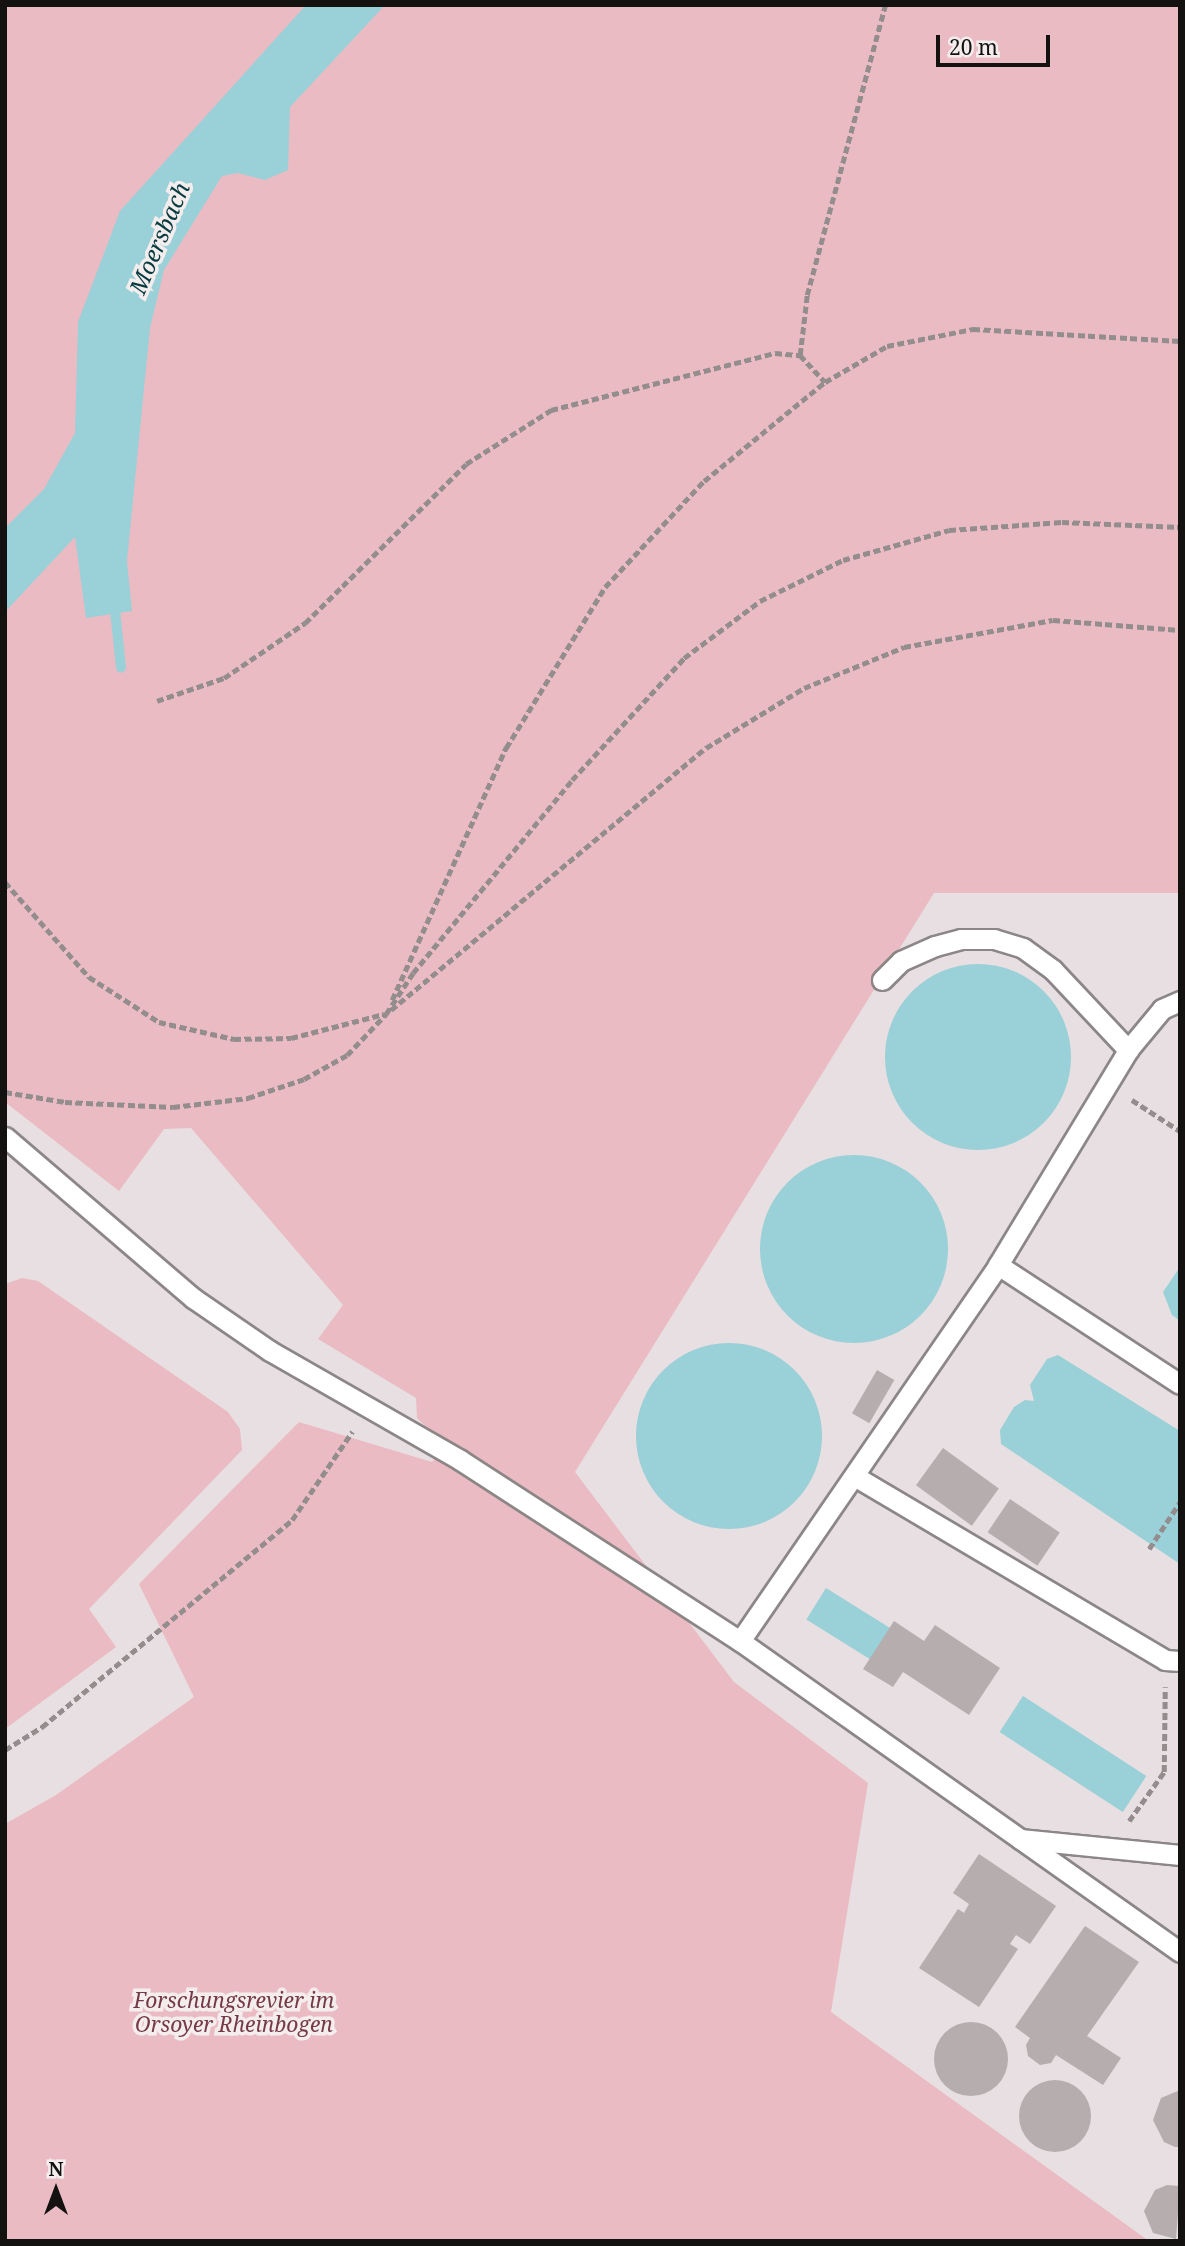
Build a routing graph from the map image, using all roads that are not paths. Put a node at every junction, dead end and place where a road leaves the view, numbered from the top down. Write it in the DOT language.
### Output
graph roads {
  1 [pos="882,980"];
  2 [pos="1180,1001"];
  3 [pos="1128,1050"];
  4 [pos="5,1137"];
  5 [pos="998,1265"];
  6 [pos="1180,1384"];
  7 [pos="856,1477"];
  8 [pos="740,1641"];
  9 [pos="1172,1661"];
  10 [pos="1019,1839"];
  11 [pos="1180,1855"];
  12 [pos="1180,1952"];
  1 -- 3 [label="lane"];
  2 -- 3 [label="lane"];
  3 -- 5 [label="lane"];
  4 -- 8 [label="lane"];
  5 -- 6 [label="lane"];
  5 -- 7 [label="lane"];
  7 -- 8 [label="lane"];
  7 -- 9 [label="lane"];
  8 -- 10 [label="lane"];
  10 -- 11 [label="lane"];
  10 -- 12 [label="lane"];
}
